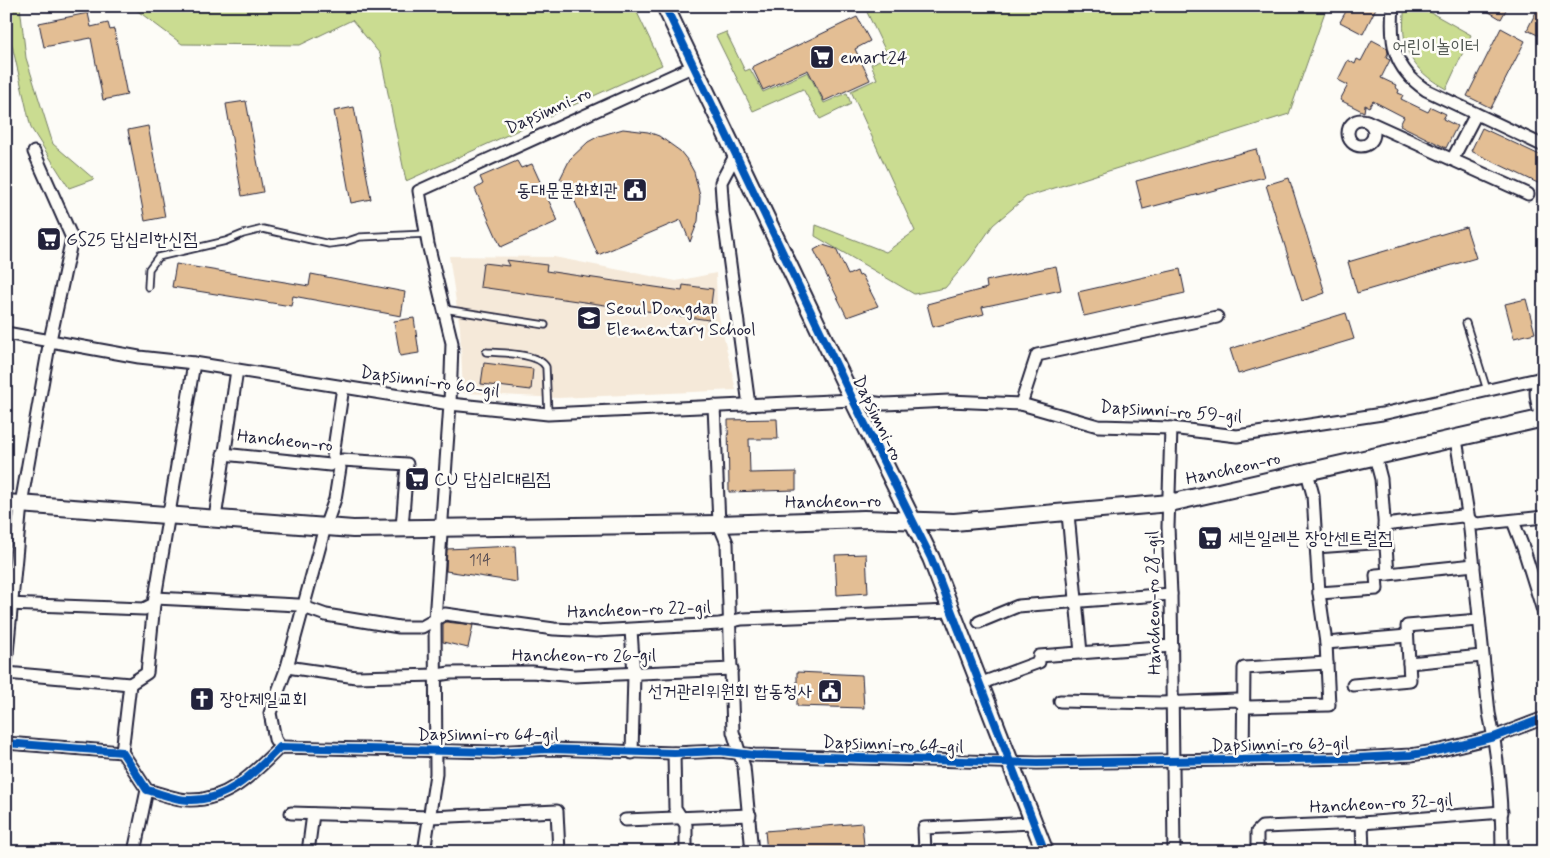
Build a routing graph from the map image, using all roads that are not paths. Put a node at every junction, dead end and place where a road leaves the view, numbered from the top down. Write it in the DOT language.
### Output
graph roads {
  1 [pos="665,6"];
  2 [pos="1393,6"];
  3 [pos="694,66"];
  4 [pos="1476,114"];
  5 [pos="1367,121"];
  6 [pos="1543,143"];
  7 [pos="34,152"];
  8 [pos="736,154"];
  9 [pos="1453,158"];
  10 [pos="1528,194"];
  11 [pos="427,234"];
  12 [pos="148,287"];
  13 [pos="444,309"];
  14 [pos="1217,317"];
  15 [pos="1466,323"];
  16 [pos="545,325"];
  17 [pos="6,333"];
  18 [pos="50,340"];
  19 [pos="486,352"];
  20 [pos="194,363"];
  21 [pos="237,370"];
  22 [pos="1541,376"];
  23 [pos="343,387"];
  24 [pos="1487,390"];
  25 [pos="852,400"];
  26 [pos="450,404"];
  27 [pos="1022,404"];
  28 [pos="749,405"];
  29 [pos="714,406"];
  30 [pos="548,414"];
  31 [pos="1542,418"];
  32 [pos="1171,428"];
  33 [pos="1456,439"];
  34 [pos="224,454"];
  35 [pos="1375,456"];
  36 [pos="336,462"];
  37 [pos="1307,472"];
  38 [pos="14,503"];
  39 [pos="1170,503"];
  40 [pos="1068,514"];
  41 [pos="170,515"];
  42 [pos="1544,517"];
  43 [pos="215,518"];
  44 [pos="1470,520"];
  45 [pos="912,521"];
  46 [pos="1513,521"];
  47 [pos="718,524"];
  48 [pos="1384,525"];
  49 [pos="325,527"];
  50 [pos="402,528"];
  51 [pos="440,528"];
  52 [pos="1385,542"];
  53 [pos="1316,547"];
  54 [pos="1474,565"];
  55 [pos="1388,574"];
  56 [pos="1319,593"];
  57 [pos="1171,594"];
  58 [pos="154,601"];
  59 [pos="1075,601"];
  60 [pos="9,604"];
  61 [pos="304,608"];
  62 [pos="951,611"];
  63 [pos="1544,614"];
  64 [pos="435,620"];
  65 [pos="1479,620"];
  66 [pos="731,621"];
  67 [pos="979,622"];
  68 [pos="631,630"];
  69 [pos="1407,631"];
  70 [pos="1326,643"];
  71 [pos="1172,646"];
  72 [pos="1081,652"];
  73 [pos="1482,656"];
  74 [pos="1327,663"];
  75 [pos="1409,663"];
  76 [pos="6,664"];
  77 [pos="287,667"];
  78 [pos="732,669"];
  79 [pos="6,673"];
  80 [pos="634,674"];
  81 [pos="437,675"];
  82 [pos="130,684"];
  83 [pos="979,684"];
  84 [pos="1353,685"];
  85 [pos="1060,701"];
  86 [pos="1172,701"];
  87 [pos="1243,704"];
  88 [pos="1544,718"];
  89 [pos="1494,737"];
  90 [pos="6,743"];
  91 [pos="280,747"];
  92 [pos="435,750"];
  93 [pos="122,752"];
  94 [pos="632,752"];
  95 [pos="738,752"];
  96 [pos="674,753"];
  97 [pos="1171,760"];
  98 [pos="1243,760"];
  99 [pos="1010,763"];
  100 [pos="147,790"];
  101 [pos="1502,812"];
  102 [pos="291,813"];
  103 [pos="313,814"];
  104 [pos="750,815"];
  105 [pos="430,817"];
  106 [pos="681,817"];
  107 [pos="625,820"];
  108 [pos="1033,822"];
  109 [pos="1362,823"];
  110 [pos="134,852"];
  111 [pos="308,852"];
  112 [pos="424,852"];
  113 [pos="560,852"];
  114 [pos="686,852"];
  115 [pos="752,852"];
  116 [pos="924,852"];
  117 [pos="1045,852"];
  118 [pos="1174,852"];
  119 [pos="1258,852"];
  120 [pos="1363,852"];
  121 [pos="1502,852"];
  1 -- 3 [label="main road, Dapsimni-ro"];
  2 -- 4 [label="street"];
  3 -- 8 [label="main road, Dapsimni-ro"];
  3 -- 11 [label="street, Dapsimni-ro"];
  4 -- 6 [label="street"];
  4 -- 9 [label="street"];
  5 -- 9 [label="street"];
  7 -- 18 [label="street"];
  8 -- 25 [label="main road, Dapsimni-ro"];
  8 -- 28 [label="street"];
  9 -- 10 [label="street"];
  11 -- 12 [label="lane"];
  11 -- 13 [label="street"];
  13 -- 16 [label="lane"];
  13 -- 26 [label="street"];
  14 -- 27 [label="street"];
  15 -- 24 [label="lane"];
  17 -- 18 [label="street, Dapsimni-ro 60-gil"];
  18 -- 20 [label="street, Dapsimni-ro 60-gil"];
  18 -- 38 [label="street"];
  19 -- 30 [label="lane"];
  20 -- 21 [label="street, Dapsimni-ro 60-gil"];
  20 -- 41 [label="street"];
  21 -- 23 [label="street, Dapsimni-ro 60-gil"];
  21 -- 34 [label="street, Hancheon-ro"];
  22 -- 24 [label="street, Dapsimni-ro 59-gil"];
  22 -- 31 [label="street"];
  23 -- 26 [label="street, Dapsimni-ro 60-gil"];
  23 -- 36 [label="street"];
  24 -- 32 [label="street, Dapsimni-ro 59-gil"];
  25 -- 27 [label="street, Dapsimni-ro 59-gil"];
  25 -- 28 [label="street, Dapsimni-ro 60-gil"];
  25 -- 45 [label="main road, Dapsimni-ro"];
  26 -- 30 [label="street, Dapsimni-ro 60-gil"];
  26 -- 51 [label="street"];
  27 -- 32 [label="street, Dapsimni-ro 59-gil"];
  28 -- 29 [label="street, Dapsimni-ro 60-gil"];
  29 -- 30 [label="street, Dapsimni-ro 60-gil"];
  29 -- 47 [label="street"];
  31 -- 33 [label="main road, Hancheon-ro"];
  32 -- 39 [label="street, Hancheon-ro 28-gil"];
  33 -- 35 [label="main road, Hancheon-ro"];
  33 -- 44 [label="street"];
  34 -- 36 [label="street, Hancheon-ro"];
  34 -- 43 [label="street, Hancheon-ro"];
  35 -- 37 [label="main road, Hancheon-ro"];
  35 -- 48 [label="street"];
  36 -- 49 [label="street, Hancheon-ro"];
  36 -- 50 [label="street"];
  37 -- 39 [label="main road, Hancheon-ro"];
  37 -- 53 [label="street"];
  38 -- 41 [label="main road, Hancheon-ro"];
  38 -- 60 [label="street"];
  39 -- 40 [label="main road, Hancheon-ro"];
  39 -- 57 [label="street, Hancheon-ro 28-gil"];
  40 -- 45 [label="main road, Hancheon-ro"];
  40 -- 59 [label="street"];
  41 -- 43 [label="main road, Hancheon-ro"];
  41 -- 58 [label="street"];
  42 -- 46 [label="street"];
  43 -- 49 [label="main road, Hancheon-ro"];
  44 -- 46 [label="street"];
  44 -- 48 [label="street"];
  44 -- 54 [label="street"];
  45 -- 47 [label="main road, Hancheon-ro"];
  45 -- 62 [label="main road, Dapsimni-ro"];
  46 -- 63 [label="street"];
  47 -- 51 [label="main road, Hancheon-ro"];
  47 -- 66 [label="street"];
  48 -- 52 [label="street"];
  49 -- 50 [label="main road, Hancheon-ro"];
  49 -- 61 [label="street"];
  50 -- 51 [label="main road, Hancheon-ro"];
  51 -- 64 [label="street"];
  52 -- 53 [label="street"];
  52 -- 55 [label="street"];
  53 -- 56 [label="street"];
  54 -- 55 [label="street"];
  54 -- 65 [label="street"];
  55 -- 56 [label="street"];
  56 -- 70 [label="street"];
  57 -- 59 [label="street"];
  57 -- 71 [label="street, Hancheon-ro 28-gil"];
  58 -- 60 [label="street, Hancheon-ro 22-gil"];
  58 -- 61 [label="street, Hancheon-ro 22-gil"];
  58 -- 82 [label="street"];
  59 -- 67 [label="street"];
  59 -- 72 [label="street"];
  60 -- 76 [label="street"];
  61 -- 64 [label="street, Hancheon-ro 22-gil"];
  61 -- 77 [label="street"];
  62 -- 66 [label="street, Hancheon-ro 22-gil"];
  62 -- 83 [label="main road, Dapsimni-ro"];
  64 -- 68 [label="street, Hancheon-ro 22-gil"];
  64 -- 81 [label="street"];
  65 -- 69 [label="street"];
  65 -- 73 [label="street"];
  66 -- 68 [label="street, Hancheon-ro 22-gil"];
  66 -- 78 [label="street"];
  68 -- 80 [label="street"];
  69 -- 70 [label="street"];
  69 -- 75 [label="street"];
  70 -- 74 [label="street"];
  71 -- 72 [label="street"];
  71 -- 86 [label="street, Hancheon-ro 28-gil"];
  72 -- 83 [label="street"];
  73 -- 75 [label="street"];
  73 -- 89 [label="street"];
  74 -- 87 [label="street"];
  74 -- 87 [label="street"];
  75 -- 84 [label="street"];
  77 -- 81 [label="street, Hancheon-ro 26-gil"];
  77 -- 91 [label="street"];
  78 -- 80 [label="street, Hancheon-ro 26-gil"];
  78 -- 95 [label="street"];
  79 -- 82 [label="street"];
  80 -- 81 [label="street, Hancheon-ro 26-gil"];
  80 -- 94 [label="street"];
  81 -- 92 [label="street"];
  82 -- 93 [label="street"];
  83 -- 99 [label="main road, Dapsimni-ro"];
  85 -- 86 [label="street"];
  86 -- 87 [label="street"];
  86 -- 97 [label="street, Hancheon-ro 28-gil"];
  87 -- 98 [label="street"];
  88 -- 89 [label="street, Dapsimni-ro 63-gil"];
  89 -- 98 [label="street, Dapsimni-ro 63-gil"];
  89 -- 101 [label="street"];
  90 -- 93 [label="street"];
  91 -- 92 [label="street, Dapsimni-ro 64-gil"];
  91 -- 100 [label="street"];
  92 -- 94 [label="street, Dapsimni-ro 64-gil"];
  92 -- 105 [label="street"];
  93 -- 100 [label="street"];
  94 -- 96 [label="street, Dapsimni-ro 64-gil"];
  95 -- 96 [label="street, Dapsimni-ro 64-gil"];
  95 -- 99 [label="street, Dapsimni-ro 64-gil"];
  95 -- 104 [label="street"];
  96 -- 106 [label="street"];
  97 -- 98 [label="street, Dapsimni-ro 63-gil"];
  97 -- 99 [label="street, Dapsimni-ro 63-gil"];
  97 -- 118 [label="street, Hancheon-ro 28-gil"];
  99 -- 108 [label="main road, Dapsimni-ro"];
  100 -- 110 [label="street"];
  101 -- 109 [label="street, Hancheon-ro 32-gil"];
  101 -- 121 [label="street"];
  102 -- 103 [label="street"];
  103 -- 105 [label="street"];
  103 -- 111 [label="street"];
  104 -- 106 [label="street"];
  104 -- 115 [label="street"];
  105 -- 112 [label="street"];
  105 -- 113 [label="street"];
  106 -- 107 [label="street"];
  106 -- 114 [label="street"];
  108 -- 116 [label="street"];
  108 -- 117 [label="main road, Dapsimni-ro"];
  109 -- 119 [label="street, Hancheon-ro 32-gil"];
  109 -- 120 [label="street"];
}
